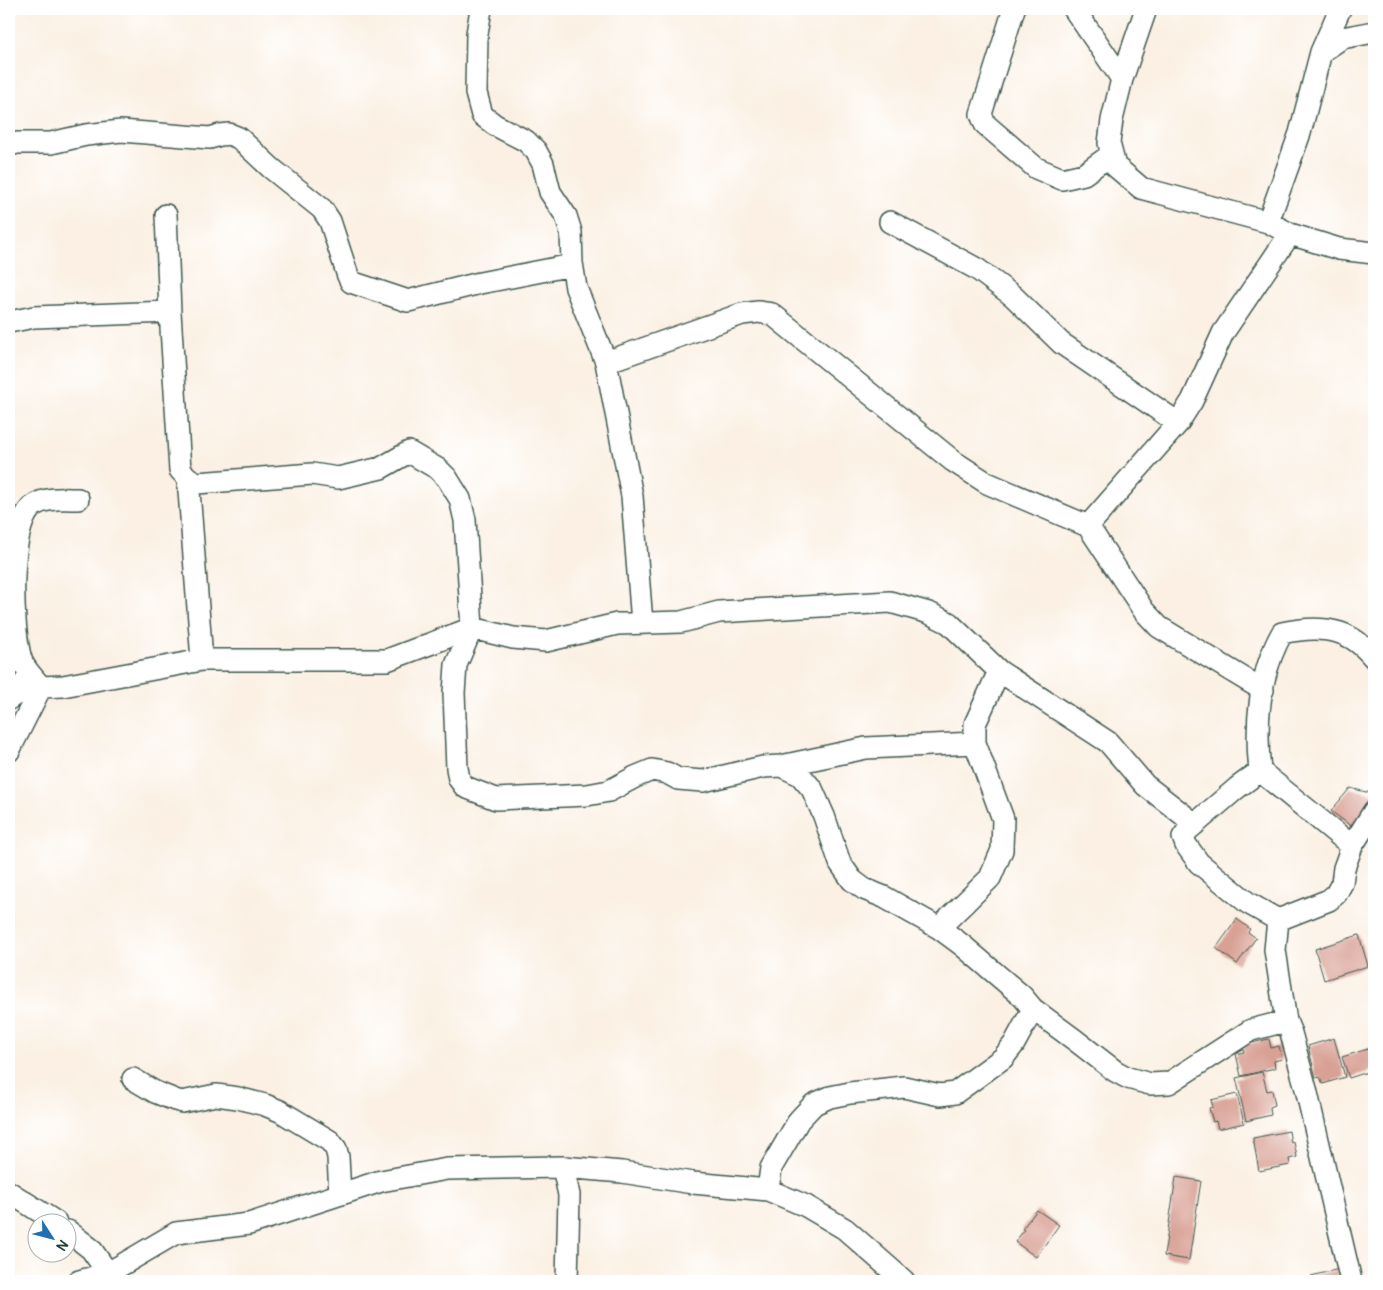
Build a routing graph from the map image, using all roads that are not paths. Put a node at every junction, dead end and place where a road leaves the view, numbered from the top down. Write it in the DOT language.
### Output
graph roads {
  1 [pos="481,9"];
  2 [pos="1014,9"];
  3 [pos="1074,9"];
  4 [pos="1146,9"];
  5 [pos="1340,9"];
  6 [pos="1374,32"];
  7 [pos="1321,52"];
  8 [pos="1122,79"];
  9 [pos="9,145"];
  10 [pos="1112,154"];
  11 [pos="166,215"];
  12 [pos="890,222"];
  13 [pos="1268,222"];
  14 [pos="1290,234"];
  15 [pos="1374,254"];
  16 [pos="572,265"];
  17 [pos="170,312"];
  18 [pos="9,322"];
  19 [pos="606,362"];
  20 [pos="1178,423"];
  21 [pos="188,478"];
  22 [pos="78,499"];
  23 [pos="15,519"];
  24 [pos="1088,526"];
  25 [pos="642,623"];
  26 [pos="472,628"];
  27 [pos="1374,658"];
  28 [pos="202,660"];
  29 [pos="998,671"];
  30 [pos="41,687"];
  31 [pos="1263,690"];
  32 [pos="9,700"];
  33 [pos="975,743"];
  34 [pos="9,751"];
  35 [pos="781,766"];
  36 [pos="1260,771"];
  37 [pos="1374,812"];
  38 [pos="1195,824"];
  39 [pos="1352,846"];
  40 [pos="1278,920"];
  41 [pos="939,928"];
  42 [pos="1033,1010"];
  43 [pos="1286,1021"];
  44 [pos="133,1079"];
  45 [pos="563,1167"];
  46 [pos="768,1190"];
  47 [pos="9,1192"];
  48 [pos="340,1194"];
  49 [pos="40,1212"];
  50 [pos="78,1239"];
  51 [pos="884,1272"];
  52 [pos="108,1273"];
  53 [pos="79,1281"];
  54 [pos="567,1281"];
  55 [pos="904,1281"];
  56 [pos="1351,1281"];
  1 -- 16 [label="street"];
  2 -- 10 [label="street"];
  3 -- 8 [label="street"];
  4 -- 8 [label="street"];
  5 -- 7 [label="street"];
  6 -- 7 [label="street"];
  7 -- 13 [label="street"];
  8 -- 10 [label="street"];
  9 -- 16 [label="street"];
  10 -- 13 [label="street"];
  11 -- 17 [label="street"];
  12 -- 20 [label="street"];
  13 -- 14 [label="street"];
  14 -- 15 [label="street"];
  14 -- 20 [label="street"];
  16 -- 19 [label="street"];
  17 -- 18 [label="street"];
  17 -- 21 [label="street"];
  19 -- 24 [label="street"];
  19 -- 25 [label="street"];
  20 -- 24 [label="street"];
  21 -- 26 [label="street"];
  21 -- 28 [label="street"];
  22 -- 23 [label="street"];
  23 -- 30 [label="street"];
  24 -- 31 [label="street"];
  25 -- 26 [label="street"];
  25 -- 29 [label="street"];
  26 -- 28 [label="street"];
  26 -- 35 [label="street"];
  27 -- 31 [label="street"];
  28 -- 30 [label="street"];
  29 -- 33 [label="street"];
  29 -- 38 [label="street"];
  30 -- 32 [label="street"];
  30 -- 34 [label="street"];
  31 -- 36 [label="street"];
  33 -- 35 [label="street"];
  33 -- 41 [label="street"];
  35 -- 41 [label="street"];
  36 -- 38 [label="street"];
  36 -- 39 [label="street"];
  37 -- 39 [label="street"];
  38 -- 40 [label="street"];
  39 -- 40 [label="street"];
  40 -- 43 [label="street"];
  41 -- 42 [label="street"];
  42 -- 43 [label="street"];
  42 -- 46 [label="street"];
  43 -- 56 [label="street"];
  44 -- 48 [label="street"];
  45 -- 46 [label="street"];
  45 -- 48 [label="street"];
  45 -- 54 [label="street"];
  46 -- 51 [label="street"];
  47 -- 49 [label="street"];
  48 -- 52 [label="street"];
  50 -- 52 [label="street"];
  51 -- 55 [label="street"];
  52 -- 53 [label="street"];
}
